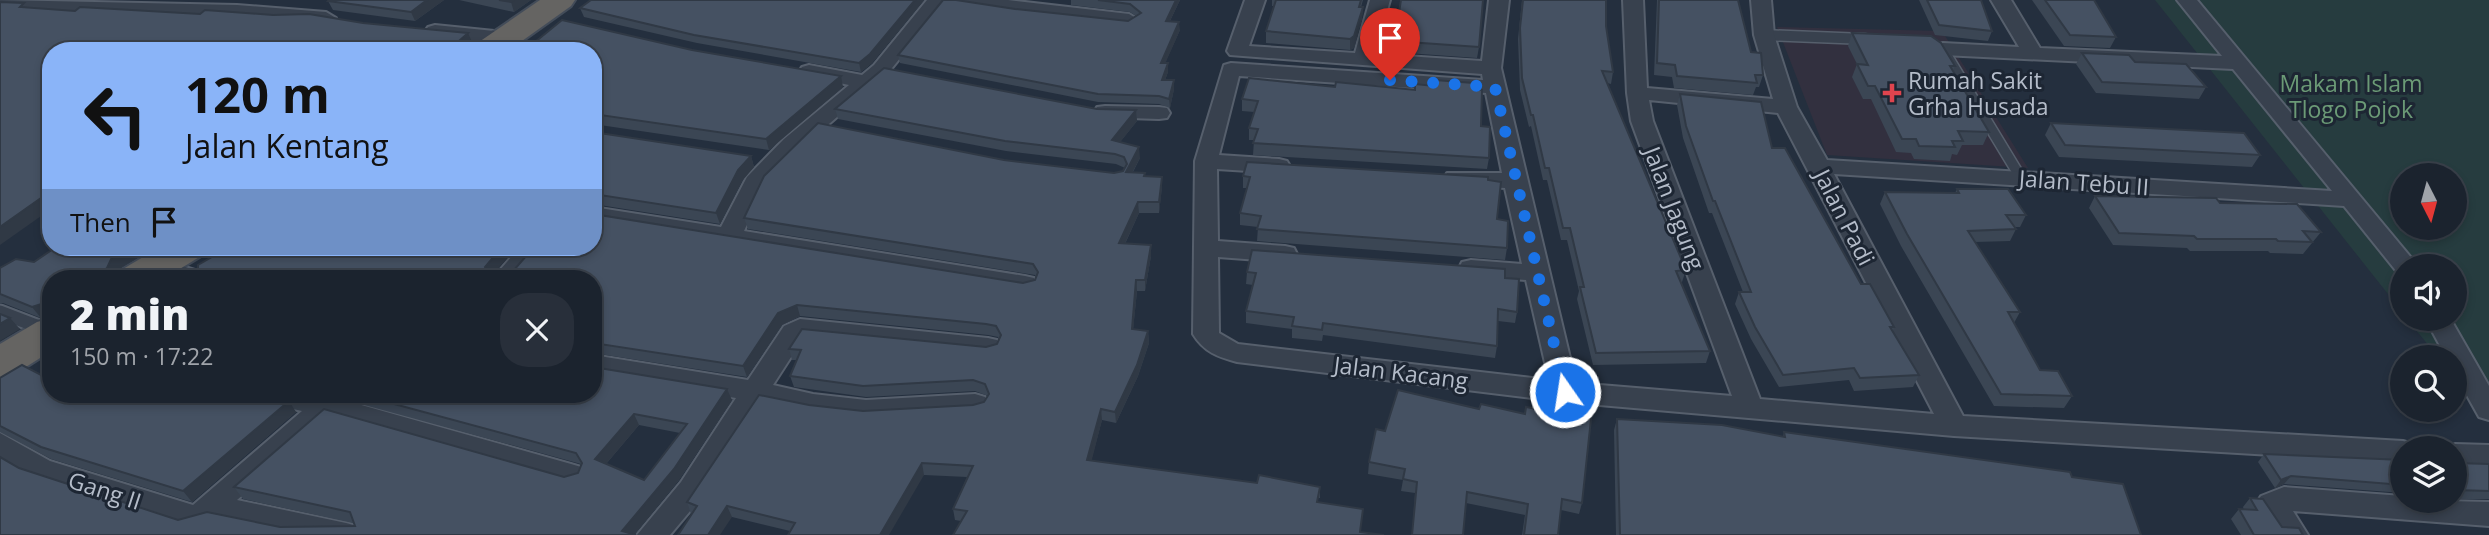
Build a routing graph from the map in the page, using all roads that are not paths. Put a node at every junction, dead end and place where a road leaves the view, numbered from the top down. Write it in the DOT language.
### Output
graph roads {
  1 [pos="337,0"];
  2 [pos="937,0"];
  3 [pos="959,0"];
  4 [pos="1255,0"];
  5 [pos="1380,0"];
  6 [pos="1499,0"];
  7 [pos="1633,0"];
  8 [pos="1761,0"];
  9 [pos="2001,0"];
  10 [pos="2187,0"];
  11 [pos="0,4"];
  12 [pos="554,12"];
  13 [pos="315,16"];
  14 [pos="342,20"];
  15 [pos="1129,20"];
  16 [pos="410,29"];
  17 [pos="1763,35"];
  18 [pos="1872,39"];
  19 [pos="485,42"];
  20 [pos="500,42"];
  21 [pos="1939,46"];
  22 [pos="2032,53"];
  23 [pos="1234,60"];
  24 [pos="1363,60"];
  25 [pos="2238,63"];
  26 [pos="791,68"];
  27 [pos="908,74"];
  28 [pos="874,75"];
  29 [pos="1493,78"];
  30 [pos="1637,93"];
  31 [pos="1786,107"];
  32 [pos="1085,108"];
  33 [pos="1159,113"];
  34 [pos="815,124"];
  35 [pos="841,130"];
  36 [pos="750,157"];
  37 [pos="776,161"];
  38 [pos="1206,161"];
  39 [pos="1819,166"];
  40 [pos="1300,167"];
  41 [pos="1434,176"];
  42 [pos="2021,178"];
  43 [pos="1515,181"];
  44 [pos="2349,199"];
  45 [pos="602,215"];
  46 [pos="730,234"];
  47 [pos="1206,248"];
  48 [pos="2396,254"];
  49 [pos="1303,255"];
  50 [pos="173,256"];
  51 [pos="525,256"];
  52 [pos="1454,267"];
  53 [pos="150,270"];
  54 [pos="512,270"];
  55 [pos="1537,273"];
  56 [pos="1025,284"];
  57 [pos="0,312"];
  58 [pos="42,328"];
  59 [pos="2444,331"];
  60 [pos="42,337"];
  61 [pos="988,347"];
  62 [pos="0,363"];
  63 [pos="602,366"];
  64 [pos="754,391"];
  65 [pos="1565,392"];
  66 [pos="312,403"];
  67 [pos="975,404"];
  68 [pos="326,406"];
  69 [pos="1750,408"];
  70 [pos="2489,410"];
  71 [pos="1954,426"];
  72 [pos="0,444"];
  73 [pos="2390,451"];
  74 [pos="2467,455"];
  75 [pos="2489,456"];
  76 [pos="571,475"];
  77 [pos="212,507"];
  78 [pos="2489,514"];
  79 [pos="346,535"];
  80 [pos="652,535"];
  81 [pos="2293,535"];
  1 -- 13 [label="street"];
  2 -- 28 [label="street"];
  3 -- 15 [label="street"];
  4 -- 23 [label="street"];
  5 -- 24 [label="street"];
  6 -- 29 [label="street"];
  7 -- 30 [label="street, Jalan Jagung"];
  8 -- 17 [label="street, Jalan Padi"];
  9 -- 22 [label="street"];
  10 -- 25 [label="street"];
  11 -- 13 [label="street"];
  12 -- 20 [label="highway"];
  13 -- 14 [label="street"];
  16 -- 19 [label="street"];
  17 -- 18 [label="lane"];
  17 -- 31 [label="street, Jalan Padi"];
  21 -- 22 [label="street"];
  21 -- 42 [label="lane"];
  22 -- 25 [label="street"];
  23 -- 24 [label="street"];
  23 -- 29 [label="street"];
  23 -- 38 [label="street"];
  24 -- 29 [label="street"];
  25 -- 44 [label="street"];
  26 -- 28 [label="street"];
  27 -- 28 [label="street"];
  28 -- 34 [label="street"];
  29 -- 43 [label="street"];
  30 -- 31 [label="street"];
  30 -- 69 [label="street, Jalan Jagung"];
  31 -- 39 [label="street, Jalan Padi"];
  32 -- 33 [label="street"];
  34 -- 35 [label="street"];
  34 -- 37 [label="street"];
  36 -- 37 [label="street"];
  37 -- 46 [label="street"];
  38 -- 40 [label="street"];
  38 -- 47 [label="street"];
  39 -- 42 [label="street, Jalan Tebu II"];
  39 -- 71 [label="street, Jalan Padi"];
  41 -- 43 [label="street"];
  42 -- 44 [label="street, Jalan Tebu II"];
  43 -- 55 [label="street"];
  44 -- 48 [label="street"];
  45 -- 46 [label="street"];
  46 -- 56 [label="street"];
  47 -- 49 [label="street"];
  47 -- 65 [label="street, Jalan Kacang"];
  50 -- 53 [label="highway"];
  51 -- 54 [label="street"];
  52 -- 55 [label="street"];
  55 -- 65 [label="street"];
  57 -- 58 [label="lane"];
  59 -- 70 [label="street"];
  60 -- 62 [label="highway"];
  61 -- 64 [label="street"];
  63 -- 64 [label="street"];
  64 -- 67 [label="street"];
  64 -- 80 [label="street"];
  65 -- 69 [label="street, Jalan Kacang"];
  66 -- 68 [label="street"];
  68 -- 76 [label="street"];
  68 -- 77 [label="street"];
  69 -- 71 [label="street, Jalan Kacang"];
  71 -- 73 [label="street, Jalan Kacang"];
  72 -- 77 [label="street, Gang II"];
  74 -- 75 [label="street"];
  77 -- 79 [label="street"];
  78 -- 81 [label="street"];
}
